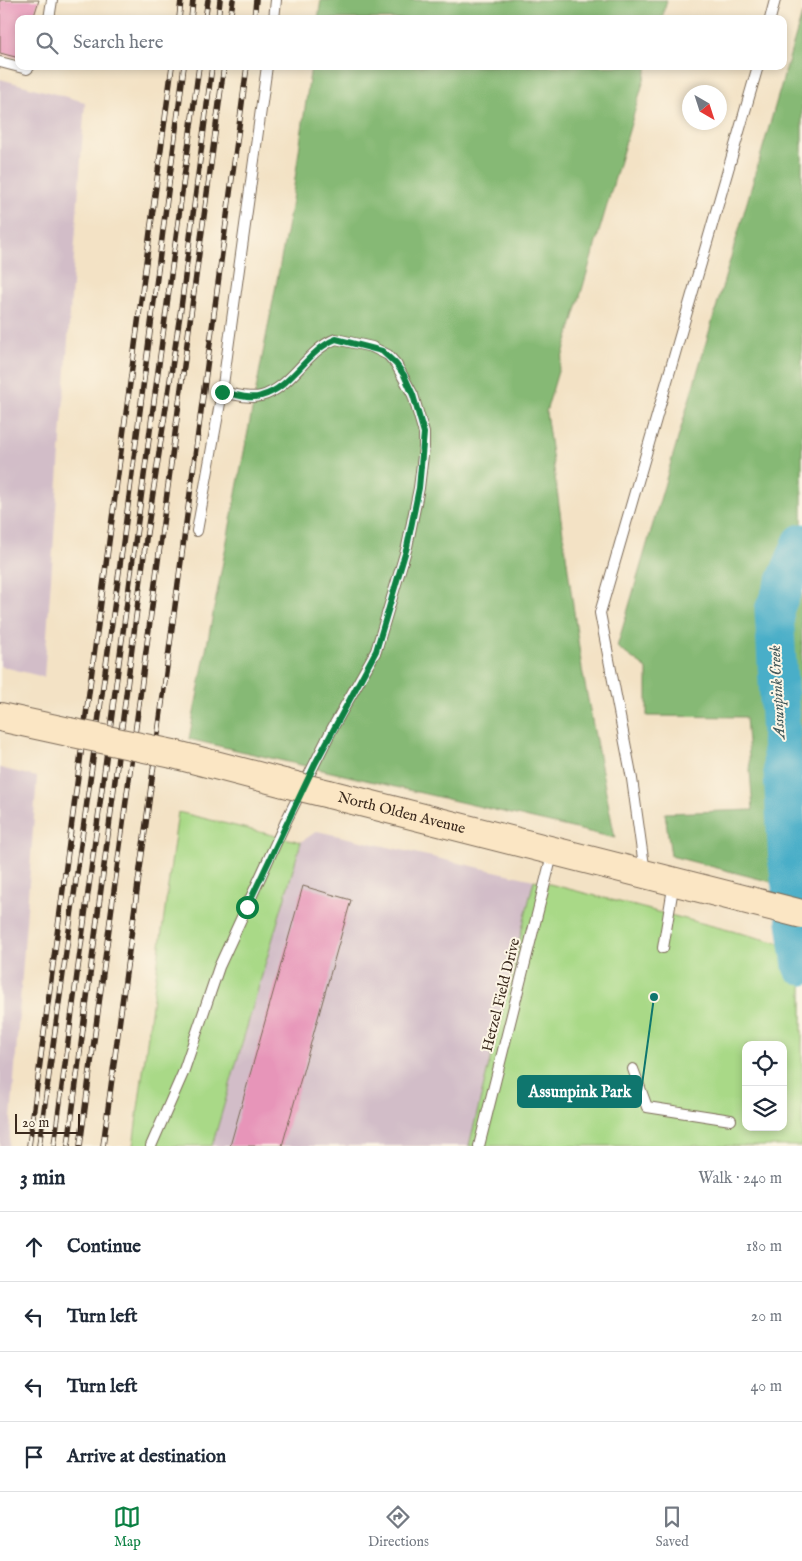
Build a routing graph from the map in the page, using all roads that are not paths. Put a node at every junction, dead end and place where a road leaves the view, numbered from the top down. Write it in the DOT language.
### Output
graph roads {
  1 [pos="52,0"];
  2 [pos="276,0"];
  3 [pos="775,0"];
  4 [pos="50,15"];
  5 [pos="274,15"];
  6 [pos="771,15"];
  7 [pos="0,62"];
  8 [pos="15,66"];
  9 [pos="266,70"];
  10 [pos="757,70"];
  11 [pos="222,392"];
  12 [pos="197,531"];
  13 [pos="0,717"];
  14 [pos="553,850"];
  15 [pos="645,874"];
  16 [pos="674,881"];
  17 [pos="802,914"];
  18 [pos="663,948"];
  19 [pos="633,1069"];
  20 [pos="731,1120"];
  21 [pos="151,1146"];
  22 [pos="479,1146"];
  1 -- 4 [label="lane"];
  2 -- 5 [label="lane"];
  3 -- 6 [label="lane"];
  7 -- 8 [label="lane"];
  9 -- 11 [label="lane"];
  10 -- 15 [label="lane"];
  11 -- 12 [label="lane"];
  11 -- 21 [label="lane"];
  13 -- 14 [label="main road, North Olden Avenue, bridge"];
  14 -- 15 [label="main road, North Olden Avenue"];
  14 -- 22 [label="lane, Hetzel Field Drive"];
  15 -- 16 [label="main road, North Olden Avenue"];
  16 -- 17 [label="main road, North Olden Avenue"];
  16 -- 18 [label="lane"];
  19 -- 20 [label="lane"];
}
